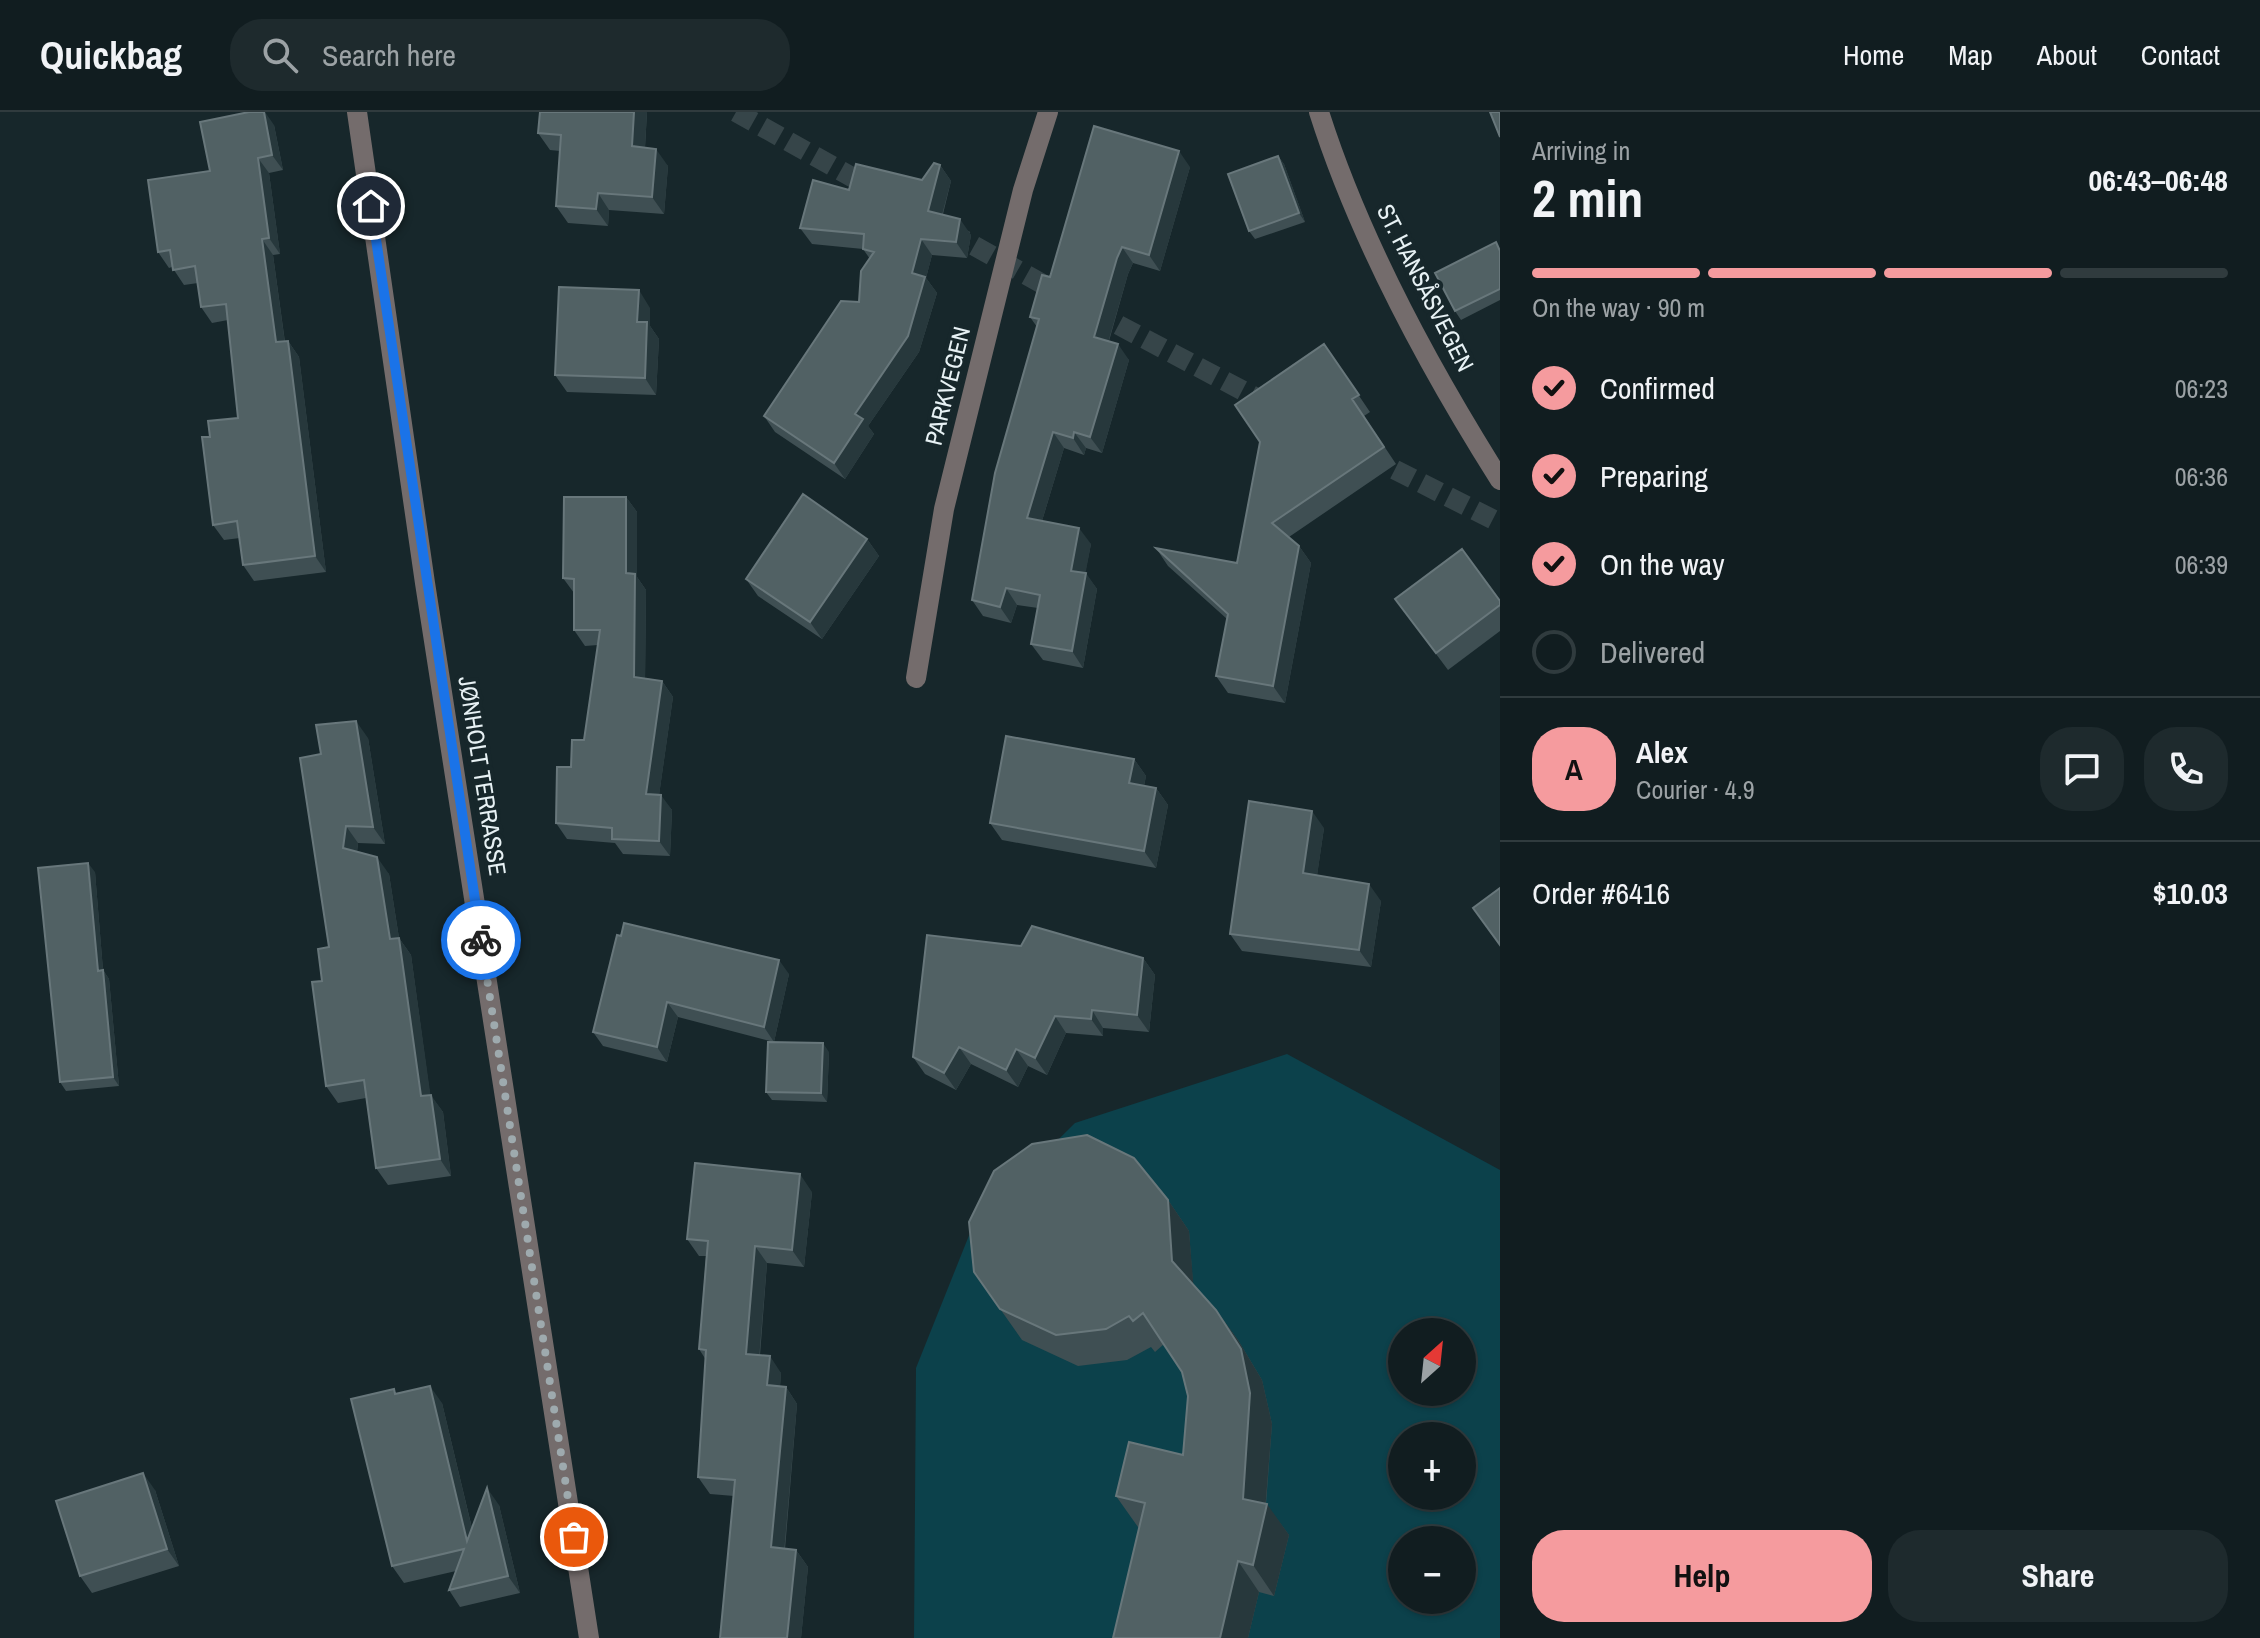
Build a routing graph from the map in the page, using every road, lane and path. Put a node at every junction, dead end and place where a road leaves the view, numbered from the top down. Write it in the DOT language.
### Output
graph roads {
  1 [pos="357,112"];
  2 [pos="1048,112"];
  3 [pos="1319,112"];
  4 [pos="1500,480"];
  5 [pos="916,678"];
  6 [pos="589,1638"];
  1 -- 6 [label="street, JØNHOLT TERRASSE"];
  2 -- 5 [label="street, PARKVEGEN"];
  3 -- 4 [label="street, ST. HANSÅSVEGEN"];
}
